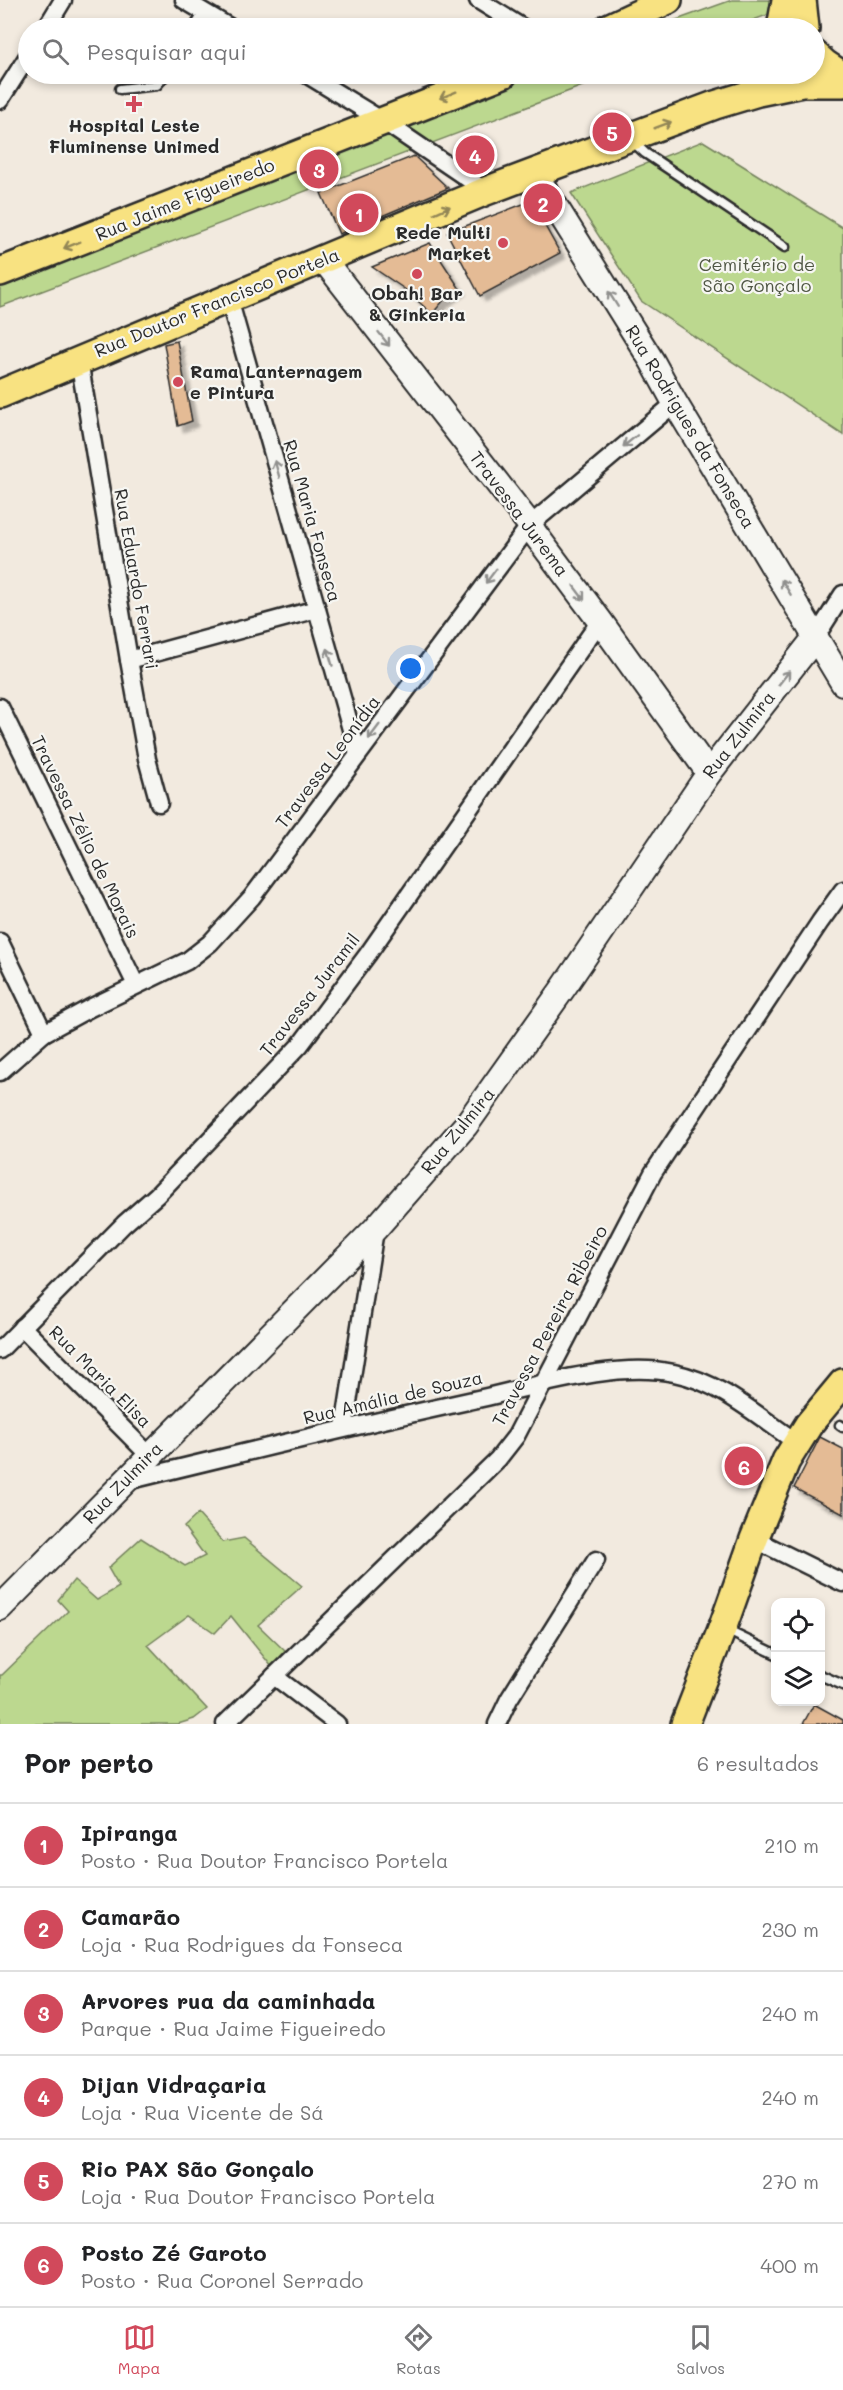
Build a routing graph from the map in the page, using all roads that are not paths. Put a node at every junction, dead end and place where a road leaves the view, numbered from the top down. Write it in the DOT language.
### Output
graph roads {
  1 [pos="63,0"];
  2 [pos="184,0"];
  3 [pos="478,0"];
  4 [pos="663,1"];
  5 [pos="204,12"];
  6 [pos="52,18"];
  7 [pos="200,18"];
  8 [pos="214,18"];
  9 [pos="507,18"];
  10 [pos="628,18"];
  11 [pos="825,64"];
  12 [pos="18,72"];
  13 [pos="843,76"];
  14 [pos="825,83"];
  15 [pos="843,83"];
  16 [pos="158,84"];
  17 [pos="322,84"];
  18 [pos="477,84"];
  19 [pos="741,84"];
  20 [pos="797,84"];
  21 [pos="120,89"];
  22 [pos="0,100"];
  23 [pos="715,105"];
  24 [pos="383,121"];
  25 [pos="628,138"];
  26 [pos="534,172"];
  27 [pos="486,191"];
  28 [pos="785,247"];
  29 [pos="323,259"];
  30 [pos="0,272"];
  31 [pos="229,299"];
  32 [pos="79,360"];
  33 [pos="0,394"];
  34 [pos="675,404"];
  35 [pos="530,525"];
  36 [pos="843,594"];
  37 [pos="316,609"];
  38 [pos="600,621"];
  39 [pos="815,638"];
  40 [pos="129,660"];
  41 [pos="843,683"];
  42 [pos="0,707"];
  43 [pos="358,754"];
  44 [pos="709,773"];
  45 [pos="159,803"];
  46 [pos="843,890"];
  47 [pos="0,942"];
  48 [pos="136,985"];
  49 [pos="44,1033"];
  50 [pos="0,1072"];
  51 [pos="375,1229"];
  52 [pos="22,1327"];
  53 [pos="0,1350"];
  54 [pos="542,1385"];
  55 [pos="840,1391"];
  56 [pos="344,1428"];
  57 [pos="796,1442"];
  58 [pos="149,1455"];
  59 [pos="125,1482"];
  60 [pos="754,1539"];
  61 [pos="596,1560"];
  62 [pos="843,1583"];
  63 [pos="0,1608"];
  64 [pos="722,1629"];
  65 [pos="772,1652"];
  66 [pos="274,1676"];
  67 [pos="825,1677"];
  68 [pos="843,1685"];
  69 [pos="225,1724"];
  70 [pos="337,1724"];
  71 [pos="497,1724"];
  72 [pos="685,1724"];
  1 -- 6 [label="street"];
  2 -- 5 [label="street"];
  3 -- 9 [label="street"];
  4 -- 10 [label="main road"];
  5 -- 7 [label="lane"];
  5 -- 8 [label="street"];
  11 -- 13 [label="main road"];
  12 -- 22 [label="street"];
  14 -- 15 [label="main road, Rua Doutor Francisco Portela"];
  16 -- 21 [label="lane"];
  17 -- 24 [label="street"];
  18 -- 24 [label="main road, Rua Jaime Figueiredo, one-way"];
  19 -- 23 [label="main road"];
  20 -- 23 [label="main road, Rua Doutor Francisco Portela"];
  25 -- 23 [label="main road, Rua Doutor Francisco Portela, one-way"];
  24 -- 27 [label="street"];
  24 -- 30 [label="main road, Rua Jaime Figueiredo, one-way"];
  25 -- 26 [label="main road, Rua Doutor Francisco Portela"];
  25 -- 28 [label="lane"];
  26 -- 27 [label="main road, Rua Doutor Francisco Portela"];
  34 -- 26 [label="main road, Rua Rodrigues da Fonseca, one-way"];
  29 -- 27 [label="main road, Rua Doutor Francisco Portela, one-way"];
  29 -- 31 [label="main road, Rua Doutor Francisco Portela"];
  29 -- 35 [label="main road, Travessa Jurema, one-way"];
  31 -- 32 [label="main road, Rua Doutor Francisco Portela"];
  37 -- 31 [label="street, Rua Maria Fonseca, one-way"];
  32 -- 33 [label="main road, Rua Doutor Francisco Portela"];
  32 -- 40 [label="street, Rua Eduardo Ferrari"];
  34 -- 35 [label="street, Travessa Leonídia, one-way"];
  39 -- 34 [label="main road, Rua Rodrigues da Fonseca, one-way"];
  35 -- 38 [label="main road, Travessa Jurema, one-way"];
  35 -- 43 [label="street, Travessa Leonídia, one-way"];
  36 -- 39 [label="street, Rua Zulmira"];
  37 -- 40 [label="street"];
  43 -- 37 [label="street, Rua Maria Fonseca, one-way"];
  38 -- 44 [label="main road, Travessa Jurema"];
  38 -- 52 [label="street, Travessa Juramil"];
  39 -- 41 [label="main road, Rua Rodrigues da Fonseca"];
  44 -- 39 [label="main road, Rua Zulmira, one-way"];
  40 -- 45 [label="street, Rua Eduardo Ferrari"];
  42 -- 48 [label="street, Travessa Zélio de Morais"];
  43 -- 48 [label="street, Travessa Leonídia"];
  44 -- 51 [label="main road, Rua Zulmira"];
  46 -- 54 [label="street, Travessa Pereira Ribeiro"];
  47 -- 49 [label="street"];
  48 -- 49 [label="street, Travessa Leonídia"];
  49 -- 50 [label="street, Travessa Leonídia"];
  51 -- 56 [label="street"];
  51 -- 58 [label="main road, Rua Zulmira"];
  52 -- 53 [label="street, Travessa Juramil"];
  52 -- 58 [label="street, Rua Maria Elisa"];
  54 -- 56 [label="street, Rua Amália de Souza"];
  54 -- 57 [label="street, Rua Amália de Souza"];
  54 -- 66 [label="street, Travessa Pereira Ribeiro"];
  55 -- 57 [label="main road"];
  56 -- 59 [label="street, Rua Amália de Souza"];
  57 -- 60 [label="main road"];
  58 -- 59 [label="main road, Rua Zulmira"];
  59 -- 63 [label="main road, Rua Zulmira"];
  60 -- 62 [label="street"];
  60 -- 64 [label="main road"];
  61 -- 71 [label="street"];
  64 -- 65 [label="lane"];
  64 -- 72 [label="main road"];
  66 -- 69 [label="street, Travessa Pereira Ribeiro"];
  66 -- 70 [label="street"];
  67 -- 68 [label="lane"];
}
